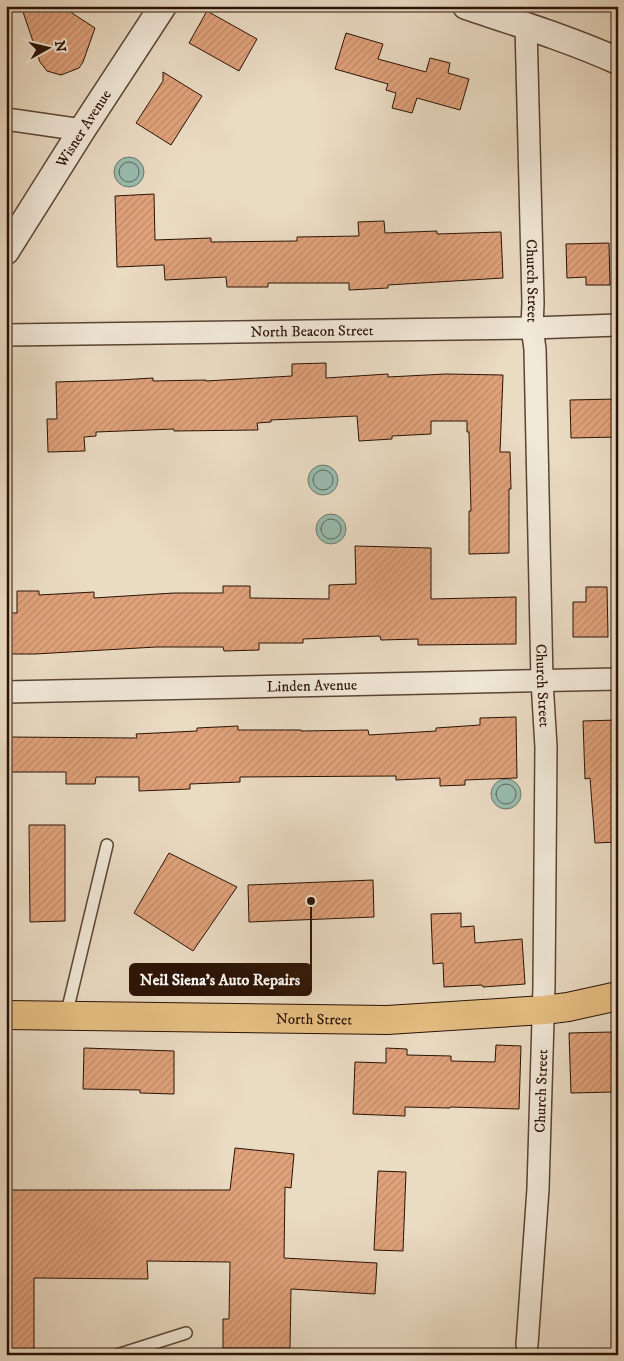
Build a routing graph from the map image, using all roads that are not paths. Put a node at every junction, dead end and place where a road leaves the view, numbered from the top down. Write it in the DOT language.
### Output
graph roads {
  1 [pos="162,6"];
  2 [pos="466,6"];
  3 [pos="526,26"];
  4 [pos="618,61"];
  5 [pos="6,119"];
  6 [pos="82,130"];
  7 [pos="6,251"];
  8 [pos="618,325"];
  9 [pos="532,328"];
  10 [pos="6,335"];
  11 [pos="542,680"];
  12 [pos="618,680"];
  13 [pos="6,692"];
  14 [pos="107,845"];
  15 [pos="618,996"];
  16 [pos="544,1010"];
  17 [pos="6,1015"];
  18 [pos="66,1016"];
  19 [pos="186,1333"];
  20 [pos="528,1350"];
  21 [pos="117,1355"];
  1 -- 6 [label="street, Wisner Avenue"];
  2 -- 3 [label="street"];
  3 -- 4 [label="street"];
  3 -- 9 [label="street, Church Street"];
  5 -- 6 [label="street"];
  6 -- 7 [label="street, Wisner Avenue"];
  8 -- 9 [label="street, North Beacon Street"];
  9 -- 10 [label="street, North Beacon Street"];
  9 -- 11 [label="street, Church Street"];
  11 -- 12 [label="street, Linden Avenue"];
  11 -- 13 [label="street, Linden Avenue"];
  11 -- 16 [label="street, Church Street"];
  14 -- 18 [label="lane"];
  15 -- 16 [label="main road, North Street"];
  16 -- 18 [label="main road, North Street"];
  16 -- 20 [label="street, Church Street"];
  17 -- 18 [label="main road, North Street"];
  19 -- 21 [label="lane"];
}
